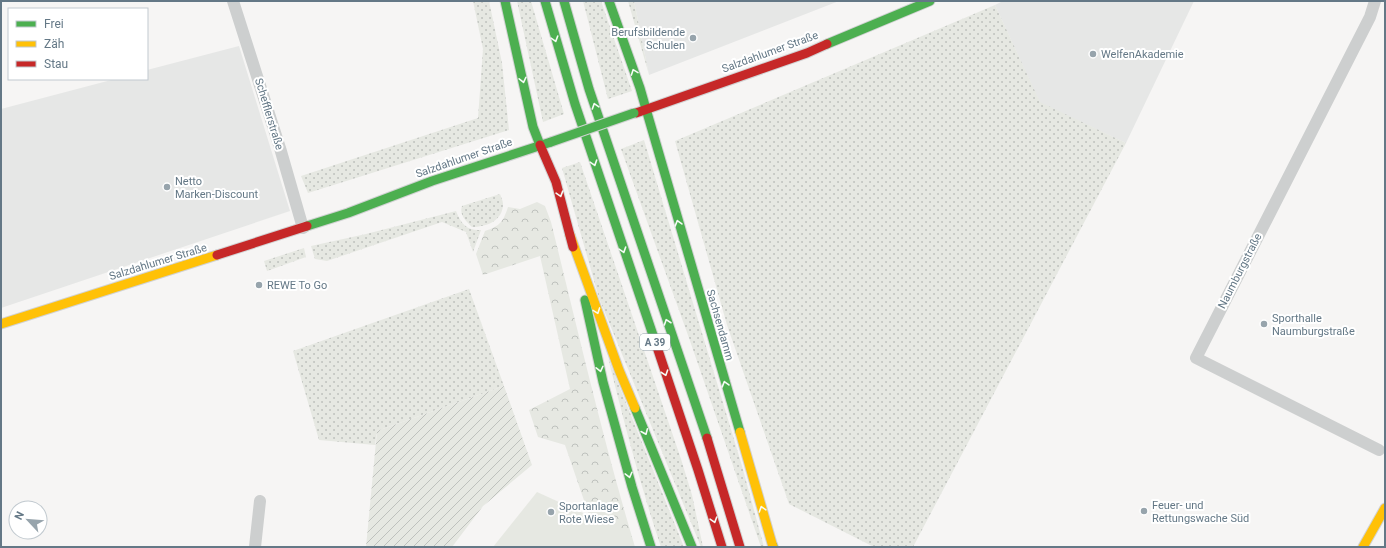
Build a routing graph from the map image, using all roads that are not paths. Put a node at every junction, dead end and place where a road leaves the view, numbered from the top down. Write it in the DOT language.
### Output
graph roads {
  1 [pos="234,1"];
  2 [pos="505,1"];
  3 [pos="545,1"];
  4 [pos="564,1"];
  5 [pos="609,1"];
  6 [pos="930,1"];
  7 [pos="1375,1"];
  8 [pos="646,109"];
  9 [pos="540,145"];
  10 [pos="303,228"];
  11 [pos="570,235"];
  12 [pos="1,324"];
  13 [pos="1379,450"];
  14 [pos="711,451"];
  15 [pos="698,470"];
  16 [pos="730,481"];
  17 [pos="260,501"];
  18 [pos="1385,508"];
  19 [pos="707,530"];
  20 [pos="256,547"];
  21 [pos="651,547"];
  22 [pos="692,547"];
  23 [pos="722,547"];
  24 [pos="740,547"];
  25 [pos="773,547"];
  26 [pos="1362,547"];
  1 -- 10 [label="street, Schefflerstraße"];
  2 -- 9 [label="main road, one-way"];
  3 -- 15 [label="main road, A 39, one-way"];
  14 -- 4 [label="main road, A 39, one-way"];
  8 -- 5 [label="main road, Sachsendamm, one-way"];
  6 -- 8 [label="main road, Salzdahlumer Straße"];
  7 -- 13 [label="street, Naumburgstraße"];
  8 -- 9 [label="main road, Salzdahlumer Straße, bridge"];
  25 -- 8 [label="main road, Sachsendamm, one-way"];
  9 -- 10 [label="main road, Salzdahlumer Straße"];
  9 -- 11 [label="main road, one-way"];
  10 -- 12 [label="main road, Salzdahlumer Straße"];
  11 -- 21 [label="main road, one-way"];
  11 -- 22 [label="main road, one-way"];
  14 -- 16 [label="main road"];
  14 -- 24 [label="main road, A 39"];
  15 -- 19 [label="main road"];
  15 -- 23 [label="main road, A 39, one-way"];
  17 -- 20 [label="street"];
  18 -- 26 [label="main road"];
}
